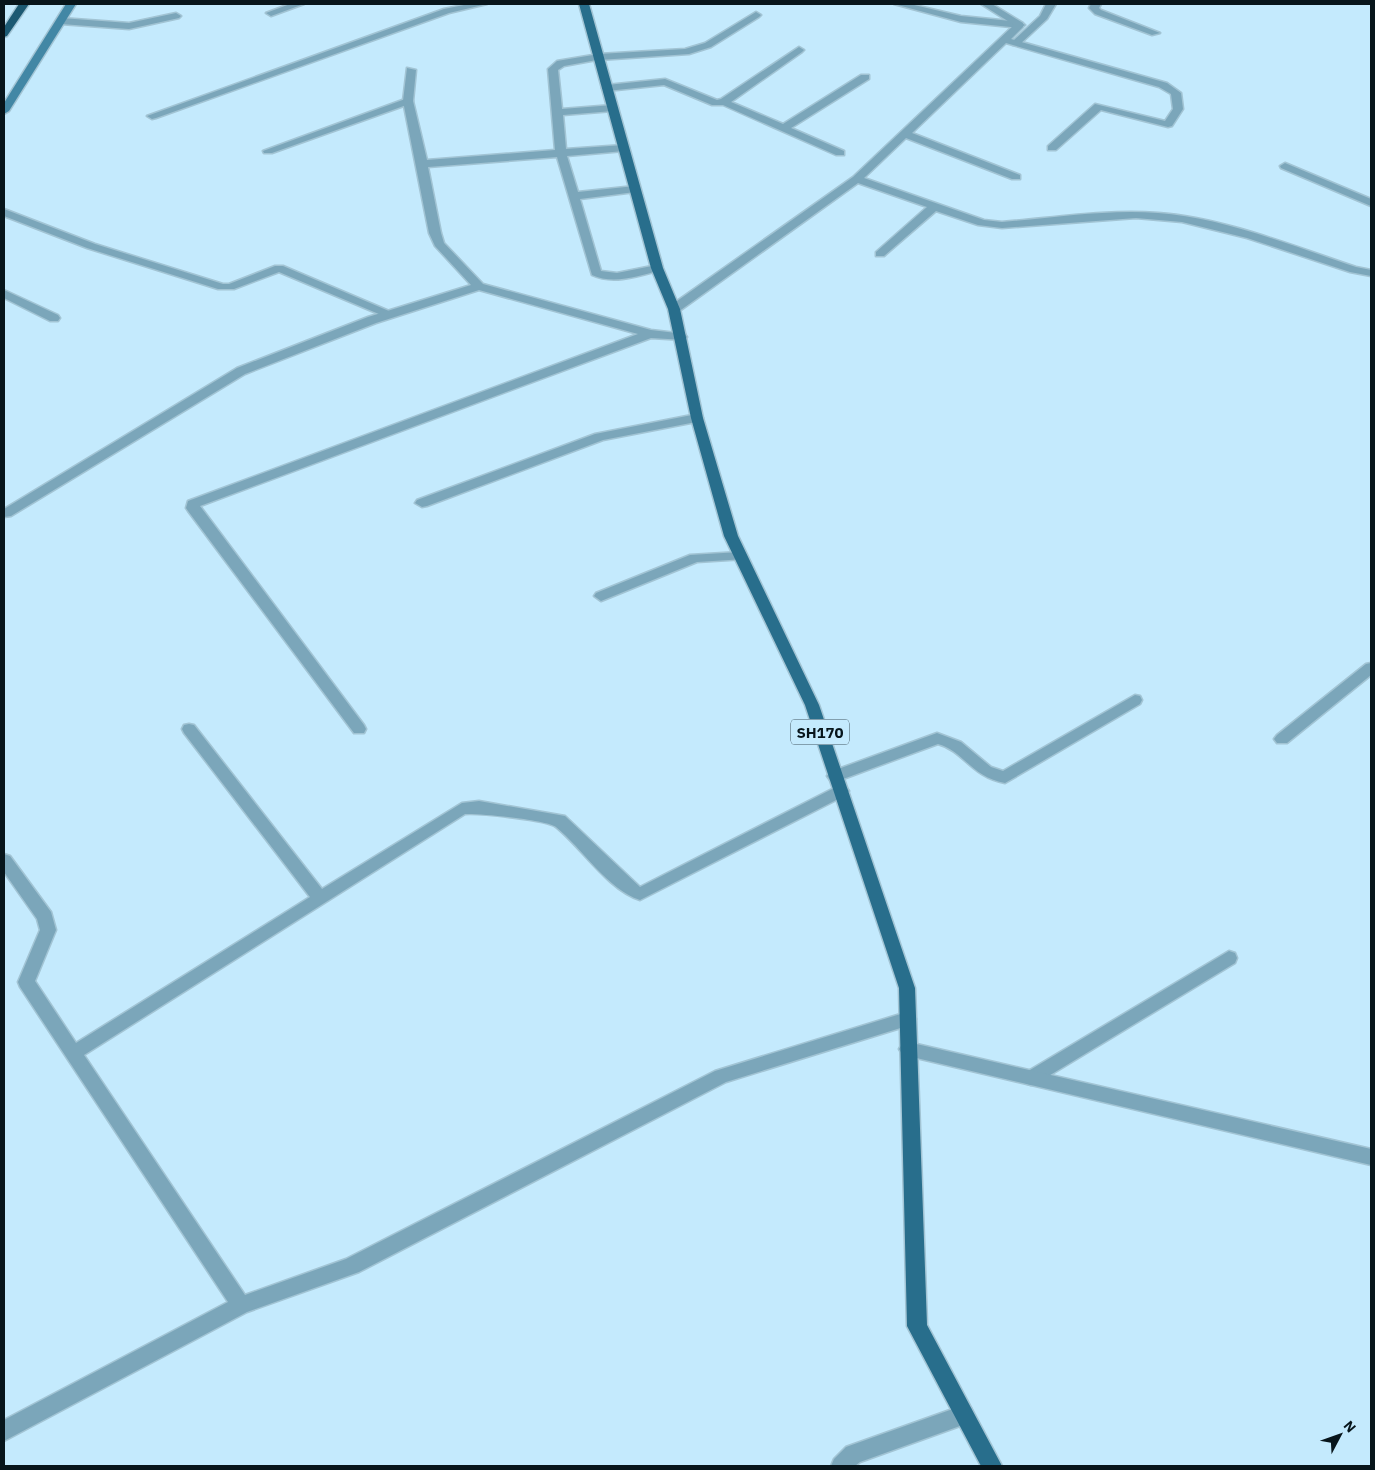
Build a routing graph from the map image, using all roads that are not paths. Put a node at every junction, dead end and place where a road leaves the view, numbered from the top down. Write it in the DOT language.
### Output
graph roads {
  1 [pos="24,4"];
  2 [pos="72,4"];
  3 [pos="299,4"];
  4 [pos="482,4"];
  5 [pos="584,4"];
  6 [pos="899,4"];
  7 [pos="986,4"];
  8 [pos="1051,4"];
  9 [pos="1096,4"];
  10 [pos="270,13"];
  11 [pos="756,15"];
  12 [pos="176,16"];
  13 [pos="61,21"];
  14 [pos="1020,25"];
  15 [pos="4,34"];
  16 [pos="1155,34"];
  17 [pos="1005,40"];
  18 [pos="1016,43"];
  19 [pos="799,50"];
  20 [pos="599,57"];
  21 [pos="411,70"];
  22 [pos="865,77"];
  23 [pos="607,88"];
  24 [pos="408,101"];
  25 [pos="724,102"];
  26 [pos="612,108"];
  27 [pos="4,111"];
  28 [pos="557,112"];
  29 [pos="152,116"];
  30 [pos="784,128"];
  31 [pos="904,134"];
  32 [pos="624,148"];
  33 [pos="1052,148"];
  34 [pos="268,151"];
  35 [pos="561,153"];
  36 [pos="840,153"];
  37 [pos="422,164"];
  38 [pos="1286,166"];
  39 [pos="1016,177"];
  40 [pos="857,179"];
  41 [pos="635,189"];
  42 [pos="573,196"];
  43 [pos="1371,203"];
  44 [pos="934,208"];
  45 [pos="4,212"];
  46 [pos="880,254"];
  47 [pos="657,268"];
  48 [pos="1371,273"];
  49 [pos="474,288"];
  50 [pos="4,294"];
  51 [pos="674,309"];
  52 [pos="390,314"];
  53 [pos="54,318"];
  54 [pos="650,334"];
  55 [pos="680,337"];
  56 [pos="697,418"];
  57 [pos="422,503"];
  58 [pos="6,513"];
  59 [pos="740,556"];
  60 [pos="600,596"];
  61 [pos="1371,668"];
  62 [pos="1135,700"];
  63 [pos="189,729"];
  64 [pos="359,729"];
  65 [pos="1282,739"];
  66 [pos="835,776"];
  67 [pos="841,791"];
  68 [pos="4,860"];
  69 [pos="320,898"];
  70 [pos="1229,958"];
  71 [pos="906,1019"];
  72 [pos="908,1049"];
  73 [pos="72,1054"];
  74 [pos="1031,1078"];
  75 [pos="1371,1157"];
  76 [pos="241,1305"];
  77 [pos="964,1415"];
  78 [pos="4,1430"];
  79 [pos="841,1466"];
  80 [pos="992,1466"];
  1 -- 15 [label="highway"];
  2 -- 13 [label="street"];
  3 -- 10 [label="street"];
  4 -- 29 [label="street"];
  5 -- 20 [label="main road, SH170"];
  6 -- 14 [label="street"];
  7 -- 14 [label="street"];
  8 -- 18 [label="street"];
  9 -- 16 [label="street"];
  11 -- 20 [label="street"];
  12 -- 13 [label="street"];
  13 -- 27 [label="street"];
  14 -- 17 [label="street"];
  17 -- 18 [label="street"];
  17 -- 31 [label="street"];
  18 -- 33 [label="street"];
  19 -- 25 [label="street"];
  20 -- 23 [label="main road, SH170"];
  20 -- 28 [label="street"];
  21 -- 24 [label="street"];
  22 -- 30 [label="street"];
  23 -- 25 [label="street"];
  23 -- 26 [label="main road, SH170"];
  24 -- 34 [label="street"];
  24 -- 37 [label="street"];
  25 -- 30 [label="street"];
  26 -- 28 [label="street"];
  26 -- 32 [label="main road, SH170"];
  28 -- 35 [label="street"];
  30 -- 36 [label="street"];
  31 -- 39 [label="street"];
  31 -- 40 [label="street"];
  32 -- 35 [label="street"];
  32 -- 41 [label="main road, SH170"];
  35 -- 37 [label="street"];
  35 -- 42 [label="street"];
  37 -- 49 [label="street"];
  38 -- 43 [label="street"];
  40 -- 44 [label="street"];
  40 -- 51 [label="street"];
  41 -- 42 [label="street"];
  41 -- 47 [label="main road, SH170"];
  42 -- 47 [label="street"];
  44 -- 46 [label="street"];
  44 -- 48 [label="street"];
  45 -- 52 [label="street"];
  47 -- 51 [label="main road, SH170"];
  49 -- 52 [label="street"];
  49 -- 54 [label="street"];
  50 -- 53 [label="street"];
  51 -- 55 [label="main road, SH170"];
  52 -- 58 [label="street"];
  54 -- 55 [label="street"];
  54 -- 64 [label="street"];
  55 -- 56 [label="main road, SH170"];
  56 -- 57 [label="street"];
  56 -- 59 [label="main road, SH170"];
  59 -- 60 [label="street"];
  59 -- 66 [label="main road, SH170"];
  61 -- 65 [label="street"];
  62 -- 66 [label="street"];
  63 -- 69 [label="street"];
  66 -- 67 [label="main road, SH170"];
  67 -- 69 [label="street"];
  67 -- 71 [label="main road, SH170"];
  68 -- 73 [label="street"];
  69 -- 73 [label="street"];
  70 -- 74 [label="street"];
  71 -- 72 [label="main road, SH170"];
  71 -- 76 [label="street"];
  72 -- 74 [label="street"];
  72 -- 77 [label="main road, SH170"];
  73 -- 76 [label="street"];
  74 -- 75 [label="street"];
  76 -- 78 [label="street"];
  77 -- 79 [label="street"];
  77 -- 80 [label="main road, SH170"];
}
